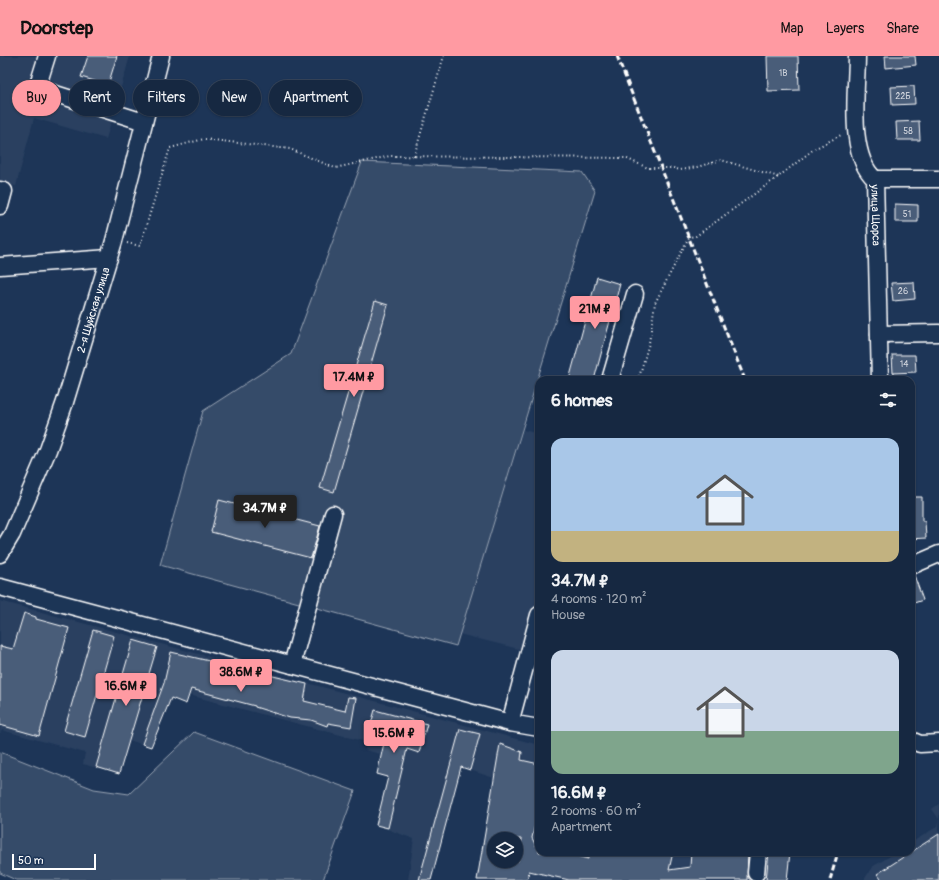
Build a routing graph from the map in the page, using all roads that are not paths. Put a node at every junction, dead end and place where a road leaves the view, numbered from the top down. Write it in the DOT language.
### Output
graph roads {
  1 [pos="47,56"];
  2 [pos="161,56"];
  3 [pos="857,56"];
  4 [pos="144,122"];
  5 [pos="939,178"];
  6 [pos="875,179"];
  7 [pos="0,190"];
  8 [pos="0,206"];
  9 [pos="109,258"];
  10 [pos="0,266"];
  11 [pos="635,294"];
  12 [pos="939,333"];
  13 [pos="880,334"];
  14 [pos="611,376"];
  15 [pos="880,376"];
  16 [pos="333,514"];
  17 [pos="0,554"];
  18 [pos="939,554"];
  19 [pos="915,564"];
  20 [pos="2,586"];
  21 [pos="534,659"];
  22 [pos="292,665"];
  23 [pos="510,723"];
  24 [pos="535,727"];
  25 [pos="915,742"];
  26 [pos="939,743"];
  27 [pos="758,856"];
  28 [pos="756,873"];
  1 -- 4 [label="street"];
  2 -- 4 [label="street, 2-я Шуйская улица"];
  3 -- 6 [label="street, улица Щорса"];
  4 -- 9 [label="street, 2-я Шуйская улица"];
  5 -- 6 [label="street"];
  6 -- 13 [label="street, улица Щорса"];
  7 -- 8 [label="street"];
  9 -- 10 [label="street"];
  9 -- 17 [label="street, 2-я Шуйская улица"];
  11 -- 14 [label="street"];
  12 -- 13 [label="street"];
  13 -- 15 [label="street, улица Щорса"];
  16 -- 22 [label="street"];
  18 -- 19 [label="street"];
  20 -- 22 [label="street"];
  21 -- 23 [label="street"];
  22 -- 23 [label="street"];
  23 -- 24 [label="street"];
  25 -- 26 [label="street"];
  27 -- 28 [label="street"];
}
